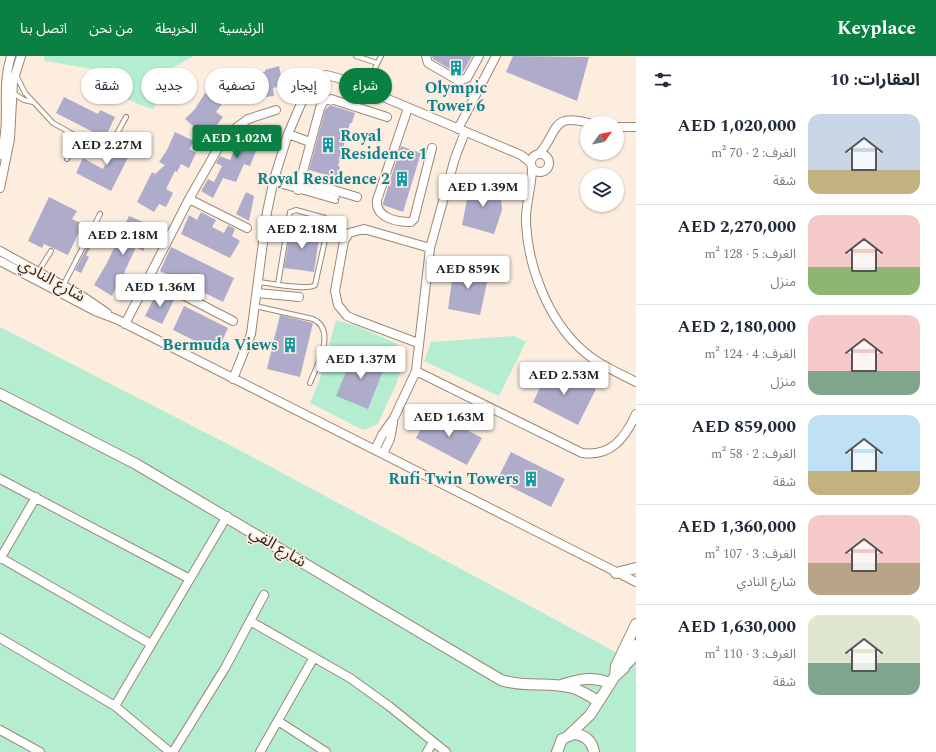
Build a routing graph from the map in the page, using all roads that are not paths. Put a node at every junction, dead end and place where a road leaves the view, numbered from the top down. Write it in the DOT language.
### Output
graph roads {
  1 [pos="11,56"];
  2 [pos="21,56"];
  3 [pos="356,56"];
  4 [pos="381,56"];
  5 [pos="426,56"];
  6 [pos="480,56"];
  7 [pos="496,56"];
  8 [pos="377,63"];
  9 [pos="375,68"];
  10 [pos="15,73"];
  11 [pos="467,78"];
  12 [pos="339,79"];
  13 [pos="5,81"];
  14 [pos="481,84"];
  15 [pos="12,92"];
  16 [pos="392,101"];
  17 [pos="33,102"];
  18 [pos="408,108"];
  19 [pos="276,110"];
  20 [pos="126,117"];
  21 [pos="387,117"];
  22 [pos="580,121"];
  23 [pos="624,127"];
  24 [pos="636,127"];
  25 [pos="461,130"];
  26 [pos="288,134"];
  27 [pos="77,137"];
  28 [pos="310,142"];
  29 [pos="432,148"];
  30 [pos="0,155"];
  31 [pos="67,159"];
  32 [pos="536,159"];
  33 [pos="540,172"];
  34 [pos="273,181"];
  35 [pos="532,182"];
  36 [pos="299,185"];
  37 [pos="0,188"];
  38 [pos="357,197"];
  39 [pos="189,199"];
  40 [pos="336,199"];
  41 [pos="100,214"];
  42 [pos="247,228"];
  43 [pos="430,248"];
  44 [pos="51,251"];
  45 [pos="0,252"];
  46 [pos="0,261"];
  47 [pos="38,272"];
  48 [pos="150,278"];
  49 [pos="258,282"];
  50 [pos="278,284"];
  51 [pos="63,286"];
  52 [pos="257,293"];
  53 [pos="299,297"];
  54 [pos="255,306"];
  55 [pos="116,319"];
  56 [pos="233,321"];
  57 [pos="125,324"];
  58 [pos="418,343"];
  59 [pos="416,371"];
  60 [pos="233,379"];
  61 [pos="636,382"];
  62 [pos="310,383"];
  63 [pos="0,394"];
  64 [pos="636,414"];
  65 [pos="379,452"];
  66 [pos="0,479"];
  67 [pos="36,497"];
  68 [pos="227,516"];
  69 [pos="0,558"];
  70 [pos="636,568"];
  71 [pos="616,573"];
  72 [pos="190,578"];
  73 [pos="636,582"];
  74 [pos="264,595"];
  75 [pos="250,621"];
  76 [pos="636,624"];
  77 [pos="0,638"];
  78 [pos="151,644"];
  79 [pos="636,645"];
  80 [pos="314,657"];
  81 [pos="636,658"];
  82 [pos="624,668"];
  83 [pos="613,679"];
  84 [pos="559,686"];
  85 [pos="598,702"];
  86 [pos="115,706"];
  87 [pos="590,715"];
  88 [pos="278,721"];
  89 [pos="0,730"];
  90 [pos="570,735"];
  91 [pos="433,742"];
  92 [pos="593,748"];
  93 [pos="40,752"];
  94 [pos="172,752"];
  95 [pos="260,752"];
  96 [pos="326,752"];
  97 [pos="427,752"];
  98 [pos="446,752"];
  99 [pos="557,752"];
  1 -- 13 [label="street"];
  2 -- 10 [label="street"];
  3 -- 8 [label="lane"];
  4 -- 8 [label="lane"];
  5 -- 11 [label="street"];
  6 -- 11 [label="street"];
  7 -- 14 [label="street"];
  8 -- 9 [label="lane"];
  10 -- 15 [label="street"];
  10 -- 17 [label="lane"];
  11 -- 14 [label="street"];
  12 -- 26 [label="street"];
  13 -- 15 [label="lane"];
  13 -- 30 [label="street"];
  14 -- 25 [label="street"];
  15 -- 17 [label="lane"];
  15 -- 37 [label="street"];
  16 -- 18 [label="street"];
  17 -- 27 [label="lane"];
  18 -- 25 [label="street"];
  18 -- 29 [label="street"];
  19 -- 39 [label="street"];
  20 -- 27 [label="lane"];
  21 -- 28 [label="street"];
  22 -- 32 [label="street"];
  23 -- 24 [label="street"];
  25 -- 32 [label="street"];
  25 -- 43 [label="street"];
  26 -- 28 [label="street"];
  26 -- 34 [label="street"];
  27 -- 31 [label="lane"];
  28 -- 36 [label="street"];
  32 -- 33 [label="street"];
  32 -- 33 [label="street"];
  32 -- 35 [label="street"];
  33 -- 35 [label="street"];
  34 -- 36 [label="lane"];
  34 -- 49 [label="street"];
  35 -- 61 [label="street"];
  36 -- 38 [label="street"];
  36 -- 40 [label="lane"];
  39 -- 42 [label="street"];
  39 -- 48 [label="street"];
  41 -- 51 [label="lane"];
  43 -- 58 [label="street"];
  43 -- 58 [label="street"];
  44 -- 47 [label="lane"];
  45 -- 47 [label="street, شارع النادي"];
  46 -- 55 [label="street, شارع النادي"];
  47 -- 51 [label="street, شارع النادي"];
  48 -- 56 [label="street"];
  48 -- 57 [label="street"];
  49 -- 50 [label="lane"];
  49 -- 52 [label="street"];
  50 -- 50 [label="lane"];
  51 -- 55 [label="street, شارع النادي"];
  52 -- 53 [label="street"];
  52 -- 54 [label="street"];
  54 -- 60 [label="street"];
  54 -- 62 [label="lane"];
  55 -- 57 [label="street"];
  57 -- 60 [label="street"];
  58 -- 59 [label="street"];
  59 -- 64 [label="street"];
  59 -- 65 [label="street"];
  60 -- 65 [label="street"];
  63 -- 68 [label="street, شارع الفي"];
  65 -- 71 [label="street"];
  66 -- 67 [label="street"];
  67 -- 69 [label="street"];
  67 -- 72 [label="street"];
  68 -- 72 [label="street"];
  68 -- 84 [label="street, شارع الفي"];
  69 -- 78 [label="street"];
  70 -- 71 [label="street"];
  71 -- 73 [label="street"];
  72 -- 78 [label="street"];
  74 -- 75 [label="street"];
  75 -- 80 [label="street"];
  75 -- 94 [label="street"];
  76 -- 83 [label="street"];
  77 -- 86 [label="street"];
  78 -- 86 [label="street"];
  79 -- 82 [label="street"];
  80 -- 88 [label="street"];
  80 -- 91 [label="street"];
  81 -- 82 [label="lane"];
  82 -- 83 [label="street"];
  83 -- 84 [label="street"];
  83 -- 85 [label="street"];
  84 -- 85 [label="street"];
  85 -- 87 [label="street"];
  86 -- 94 [label="street"];
  87 -- 90 [label="street"];
  87 -- 92 [label="street"];
  88 -- 95 [label="street"];
  88 -- 96 [label="street"];
  89 -- 93 [label="street"];
  90 -- 92 [label="street"];
  90 -- 99 [label="street"];
  91 -- 97 [label="street"];
  91 -- 98 [label="street"];
}
